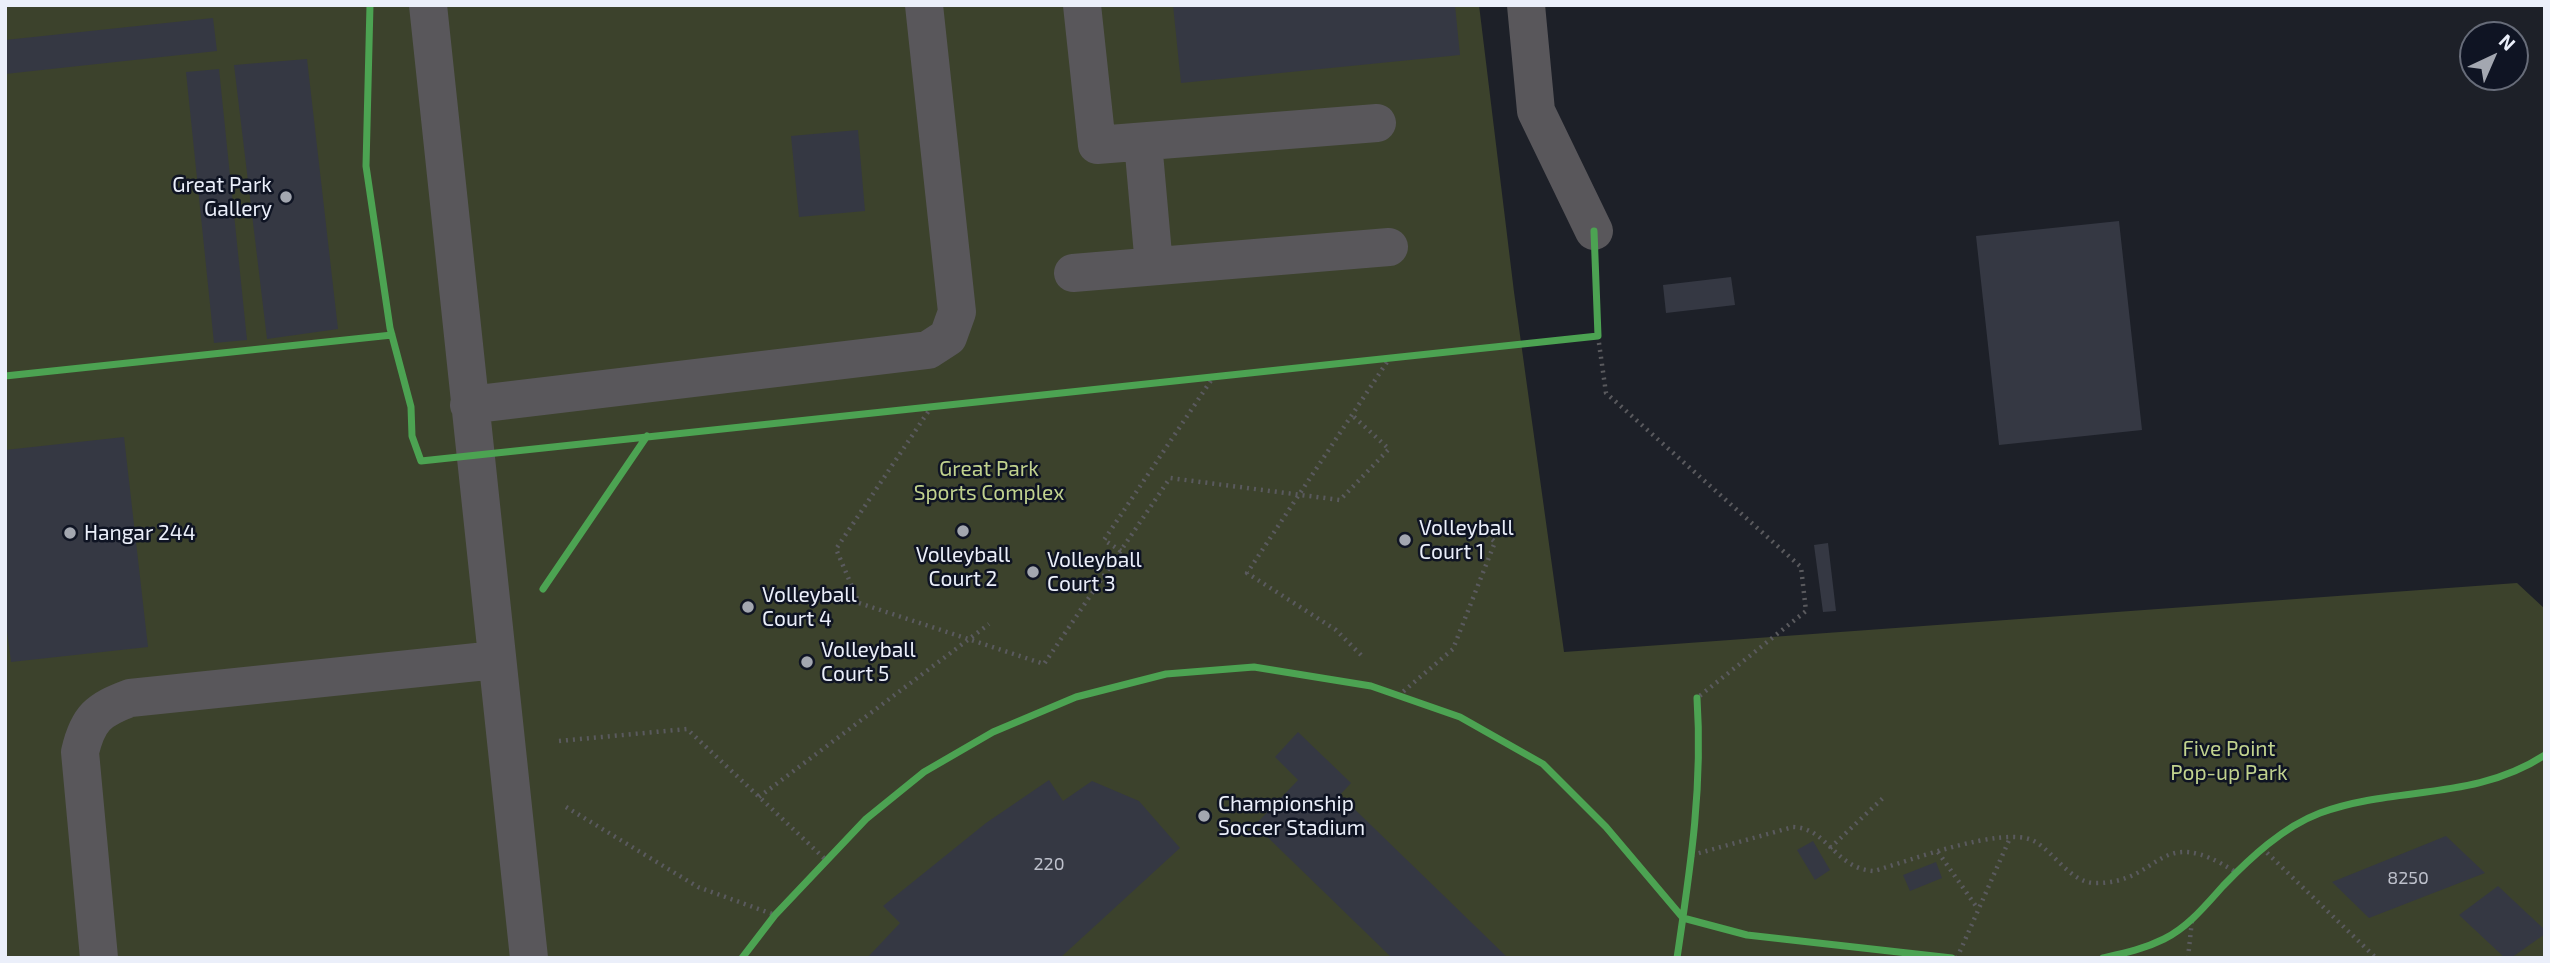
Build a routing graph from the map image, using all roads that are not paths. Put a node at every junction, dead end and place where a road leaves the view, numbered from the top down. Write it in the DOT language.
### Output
graph roads {
  1 [pos="428,5"];
  2 [pos="924,5"];
  3 [pos="1082,5"];
  4 [pos="1526,5"];
  5 [pos="1377,123"];
  6 [pos="1143,142"];
  7 [pos="1594,231"];
  8 [pos="1389,247"];
  9 [pos="1154,266"];
  10 [pos="1073,273"];
  11 [pos="469,405"];
  12 [pos="495,660"];
  13 [pos="99,958"];
  14 [pos="529,958"];
  1 -- 11 [label="lane"];
  2 -- 11 [label="lane"];
  3 -- 6 [label="lane"];
  4 -- 7 [label="lane"];
  5 -- 6 [label="lane"];
  6 -- 9 [label="lane"];
  8 -- 9 [label="lane"];
  9 -- 10 [label="lane"];
  11 -- 12 [label="lane"];
  12 -- 13 [label="lane"];
  12 -- 14 [label="lane"];
}
